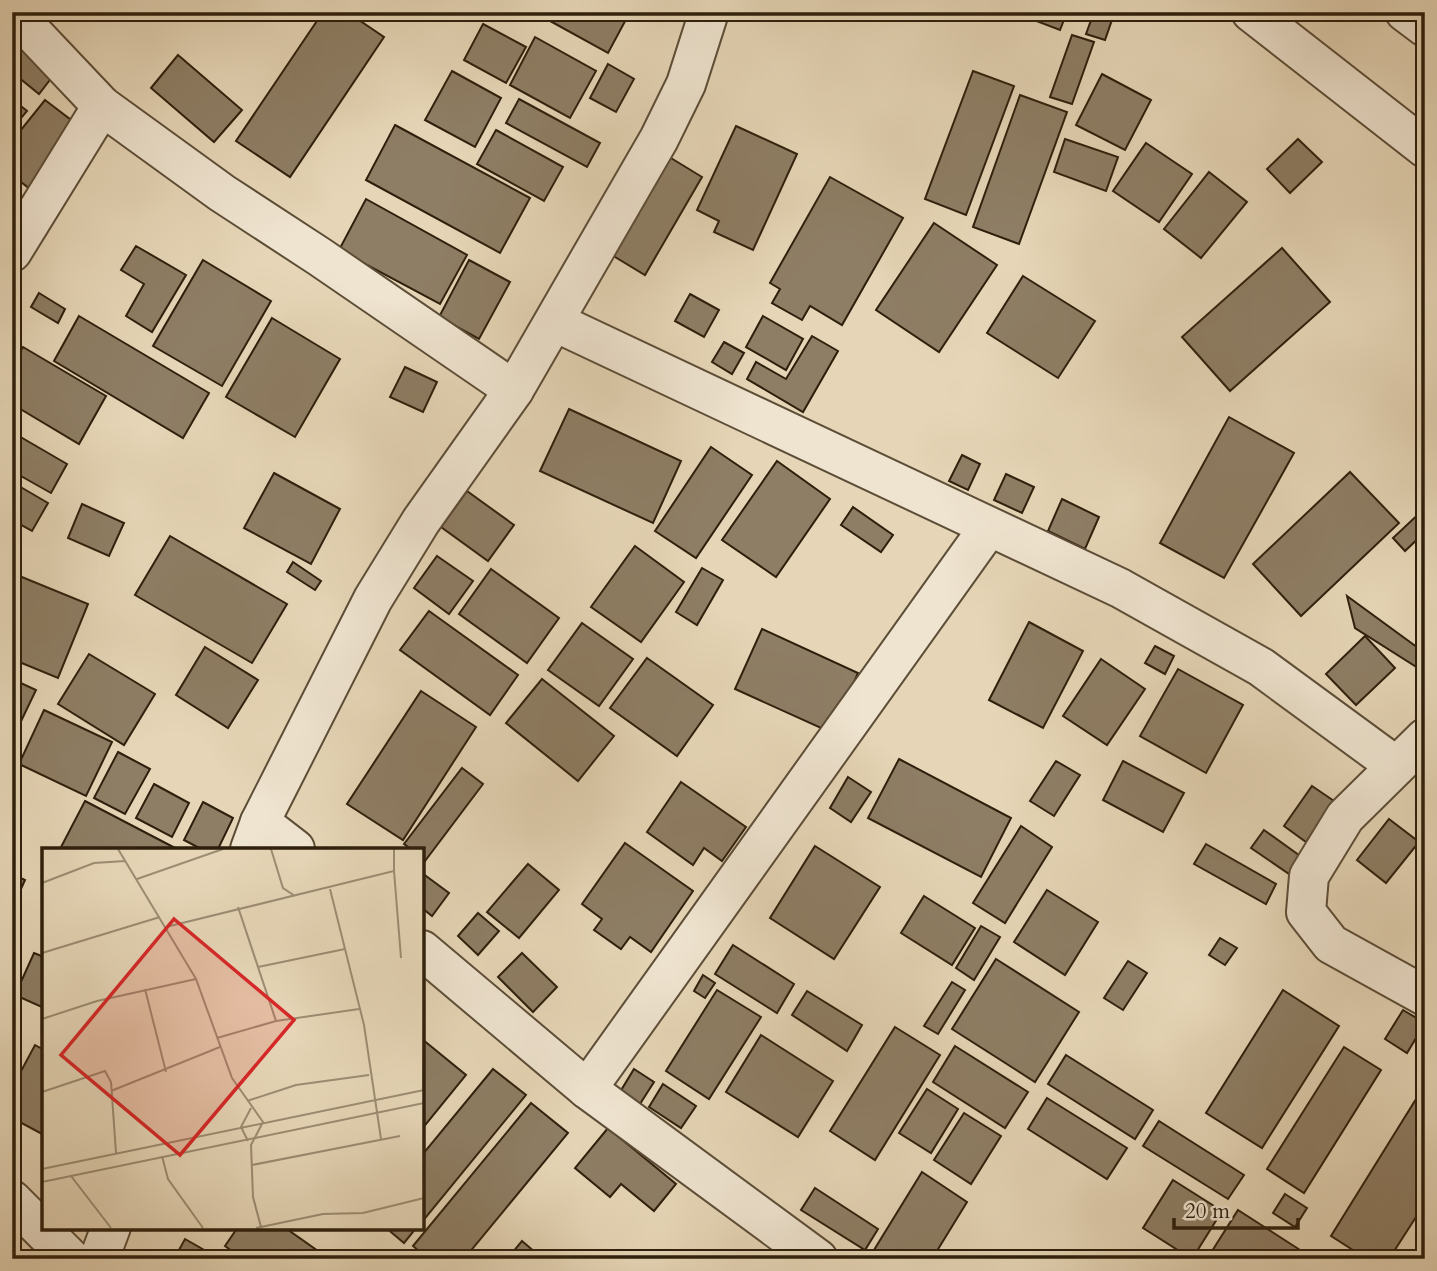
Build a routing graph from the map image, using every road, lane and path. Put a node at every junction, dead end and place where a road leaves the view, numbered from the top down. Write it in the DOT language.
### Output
graph roads {
  1 [pos="13,12"];
  2 [pos="709,12"];
  3 [pos="1251,12"];
  4 [pos="1405,12"];
  5 [pos="1425,27"];
  6 [pos="102,106"];
  7 [pos="1425,148"];
  8 [pos="12,252"];
  9 [pos="555,322"];
  10 [pos="514,390"];
  11 [pos="989,527"];
  12 [pos="1425,738"];
  13 [pos="1396,766"];
  14 [pos="255,836"];
  15 [pos="292,848"];
  16 [pos="424,952"];
  17 [pos="1425,996"];
  18 [pos="587,1089"];
  19 [pos="12,1200"];
  20 [pos="110,1229"];
  21 [pos="71,1259"];
  22 [pos="99,1259"];
  23 [pos="818,1259"];
  1 -- 6 [label="street"];
  2 -- 9 [label="street"];
  3 -- 7 [label="street"];
  4 -- 5 [label="street"];
  6 -- 8 [label="street"];
  6 -- 10 [label="street"];
  9 -- 10 [label="street"];
  9 -- 11 [label="street"];
  10 -- 14 [label="street"];
  11 -- 13 [label="street"];
  11 -- 18 [label="street"];
  12 -- 13 [label="street"];
  13 -- 17 [label="street"];
  14 -- 15 [label="street"];
  16 -- 18 [label="street"];
  18 -- 23 [label="street"];
  19 -- 21 [label="street"];
  20 -- 22 [label="street"];
}
